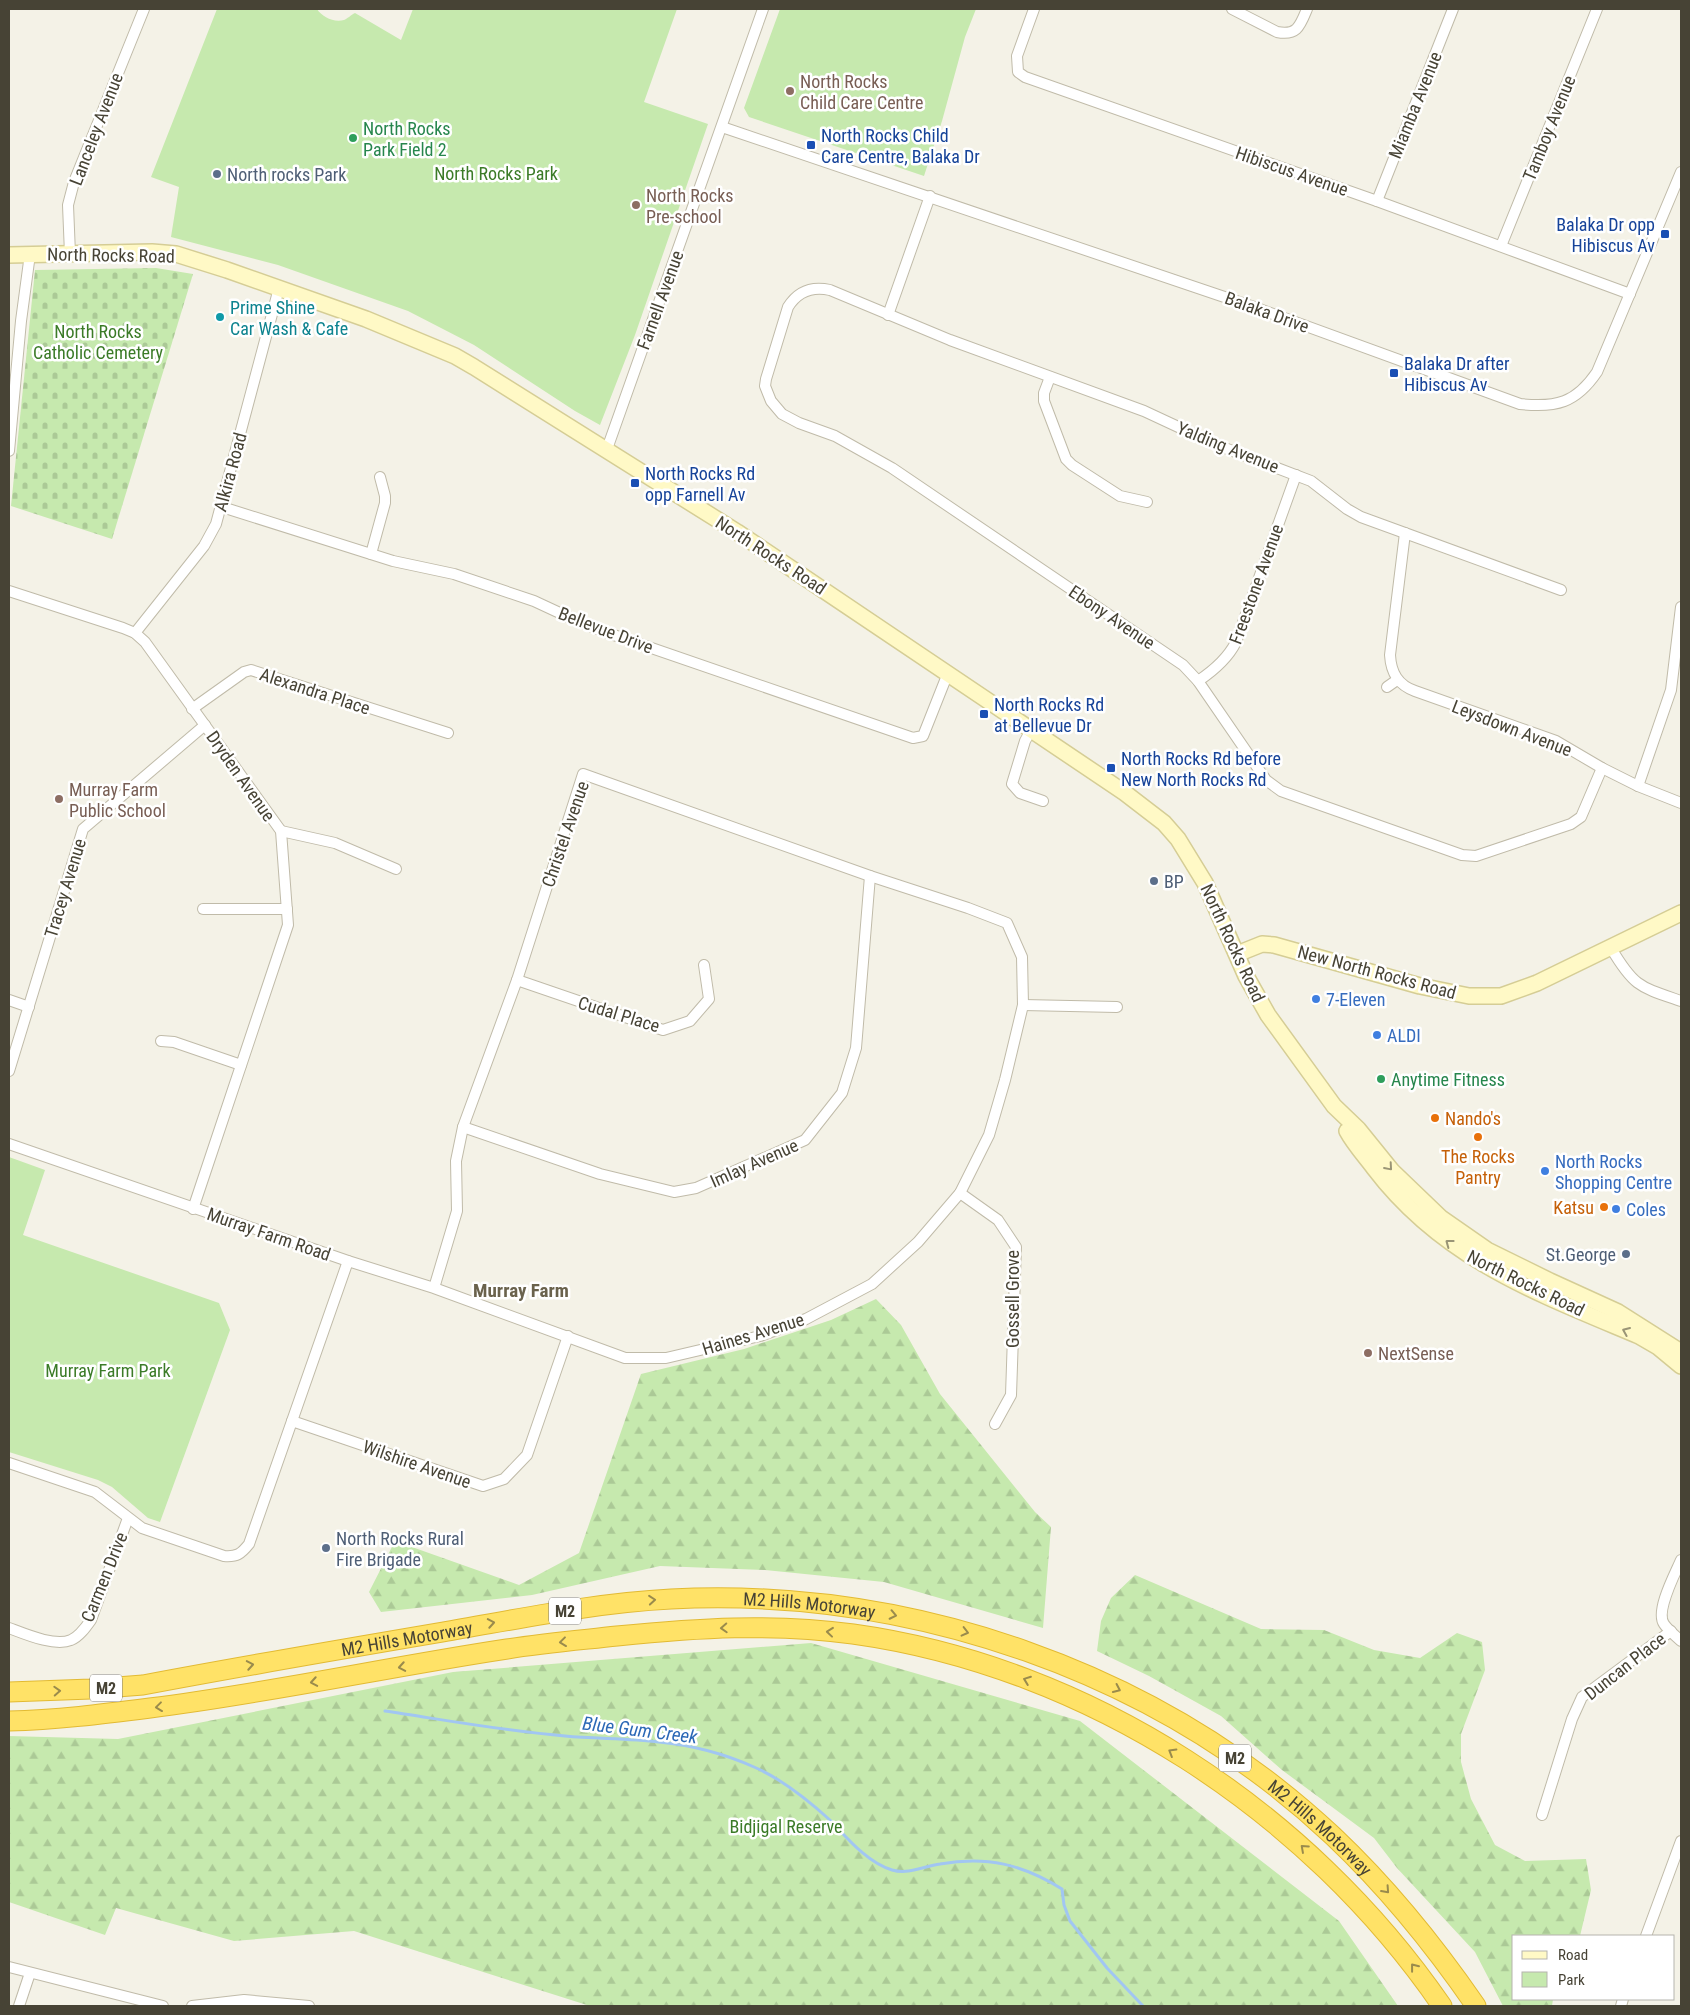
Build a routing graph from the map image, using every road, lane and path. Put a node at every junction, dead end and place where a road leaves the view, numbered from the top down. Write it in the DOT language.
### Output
graph roads {
  1 [pos="144,9"];
  2 [pos="762,9"];
  3 [pos="1034,9"];
  4 [pos="1232,9"];
  5 [pos="1307,9"];
  6 [pos="1453,9"];
  7 [pos="1597,9"];
  8 [pos="722,127"];
  9 [pos="1680,179"];
  10 [pos="930,196"];
  11 [pos="1376,201"];
  12 [pos="1501,246"];
  13 [pos="30,254"];
  14 [pos="70,254"];
  15 [pos="9,255"];
  16 [pos="279,288"];
  17 [pos="1630,294"];
  18 [pos="888,315"];
  19 [pos="1050,376"];
  20 [pos="607,449"];
  21 [pos="9,451"];
  22 [pos="1296,474"];
  23 [pos="380,477"];
  24 [pos="1147,502"];
  25 [pos="222,507"];
  26 [pos="1405,533"];
  27 [pos="371,554"];
  28 [pos="1562,590"];
  29 [pos="9,591"];
  30 [pos="1681,607"];
  31 [pos="135,633"];
  32 [pos="948,673"];
  33 [pos="1397,680"];
  34 [pos="1198,681"];
  35 [pos="1387,687"];
  36 [pos="192,709"];
  37 [pos="205,725"];
  38 [pos="1031,730"];
  39 [pos="448,733"];
  40 [pos="1602,768"];
  41 [pos="1638,786"];
  42 [pos="1043,802"];
  43 [pos="1681,803"];
  44 [pos="281,831"];
  45 [pos="396,869"];
  46 [pos="870,876"];
  47 [pos="203,909"];
  48 [pos="287,909"];
  49 [pos="1681,913"];
  50 [pos="1611,948"];
  51 [pos="1237,954"];
  52 [pos="704,965"];
  53 [pos="517,980"];
  54 [pos="9,1000"];
  55 [pos="1681,1002"];
  56 [pos="1023,1005"];
  57 [pos="29,1007"];
  58 [pos="1117,1007"];
  59 [pos="161,1041"];
  60 [pos="241,1066"];
  61 [pos="9,1072"];
  62 [pos="1334,1106"];
  63 [pos="463,1127"];
  64 [pos="9,1144"];
  65 [pos="960,1194"];
  66 [pos="193,1209"];
  67 [pos="348,1261"];
  68 [pos="434,1288"];
  69 [pos="568,1336"];
  70 [pos="1681,1352"];
  71 [pos="1681,1366"];
  72 [pos="292,1421"];
  73 [pos="995,1424"];
  74 [pos="9,1463"];
  75 [pos="128,1518"];
  76 [pos="1681,1560"];
  77 [pos="9,1628"];
  78 [pos="1671,1631"];
  79 [pos="1681,1641"];
  80 [pos="9,1692"];
  81 [pos="9,1720"];
  82 [pos="1542,1815"];
  83 [pos="1680,1848"];
  84 [pos="1646,1935"];
  85 [pos="9,1967"];
  86 [pos="30,1973"];
  87 [pos="19,2006"];
  88 [pos="163,2006"];
  89 [pos="192,2006"];
  90 [pos="309,2006"];
  91 [pos="1442,2006"];
  92 [pos="1476,2006"];
  1 -- 14 [label="street, Lanceley Avenue"];
  2 -- 8 [label="street, Farnell Avenue"];
  3 -- 11 [label="street, Hibiscus Avenue"];
  4 -- 5 [label="street"];
  6 -- 11 [label="street, Miamba Avenue"];
  7 -- 12 [label="street, Tamboy Avenue"];
  8 -- 10 [label="street, Balaka Drive"];
  8 -- 20 [label="street, Farnell Avenue"];
  9 -- 17 [label="street, Balaka Drive"];
  10 -- 17 [label="street, Balaka Drive"];
  10 -- 18 [label="street"];
  11 -- 12 [label="street, Hibiscus Avenue"];
  12 -- 17 [label="street, Hibiscus Avenue"];
  13 -- 14 [label="main road, North Rocks Road"];
  13 -- 15 [label="main road, North Rocks Road"];
  13 -- 21 [label="street"];
  14 -- 16 [label="main road, North Rocks Road"];
  16 -- 20 [label="main road, North Rocks Road"];
  16 -- 25 [label="street, Alkira Road"];
  18 -- 19 [label="street, Yalding Avenue"];
  18 -- 34 [label="street, Ebony Avenue"];
  19 -- 22 [label="street, Yalding Avenue"];
  19 -- 24 [label="street"];
  20 -- 32 [label="main road, North Rocks Road"];
  22 -- 26 [label="street, Yalding Avenue"];
  22 -- 34 [label="street, Freestone Avenue"];
  23 -- 27 [label="street"];
  25 -- 27 [label="street, Bellevue Drive"];
  25 -- 31 [label="street, Alkira Road"];
  26 -- 28 [label="street, Yalding Avenue"];
  26 -- 33 [label="street"];
  27 -- 32 [label="street, Bellevue Drive"];
  29 -- 31 [label="street, Dryden Avenue"];
  30 -- 41 [label="street"];
  31 -- 36 [label="street, Dryden Avenue"];
  32 -- 38 [label="main road, North Rocks Road"];
  33 -- 35 [label="street"];
  33 -- 40 [label="street, Leysdown Avenue"];
  34 -- 40 [label="street, Ebony Avenue"];
  36 -- 37 [label="street, Dryden Avenue"];
  36 -- 39 [label="street, Alexandra Place"];
  37 -- 44 [label="street, Dryden Avenue"];
  37 -- 57 [label="street, Tracey Avenue"];
  38 -- 42 [label="street"];
  38 -- 51 [label="main road, North Rocks Road"];
  40 -- 41 [label="street, Leysdown Avenue"];
  41 -- 43 [label="street, Leysdown Avenue"];
  44 -- 45 [label="street"];
  44 -- 48 [label="street, Dryden Avenue"];
  46 -- 53 [label="street, Christel Avenue"];
  46 -- 56 [label="street, Christel Avenue"];
  46 -- 63 [label="street, Imlay Avenue"];
  47 -- 48 [label="street"];
  48 -- 60 [label="street, Dryden Avenue"];
  49 -- 50 [label="main road, New North Rocks Road"];
  50 -- 51 [label="main road, New North Rocks Road"];
  50 -- 55 [label="street"];
  51 -- 62 [label="main road, North Rocks Road"];
  52 -- 53 [label="street, Cudal Place"];
  53 -- 63 [label="street, Christel Avenue"];
  54 -- 57 [label="street"];
  56 -- 58 [label="street"];
  56 -- 65 [label="street, Haines Avenue"];
  57 -- 61 [label="street, Tracey Avenue"];
  59 -- 60 [label="street"];
  60 -- 66 [label="street, Dryden Avenue"];
  62 -- 70 [label="main road, North Rocks Road, one-way"];
  71 -- 62 [label="main road, North Rocks Road, one-way"];
  63 -- 68 [label="street, Christel Avenue"];
  64 -- 66 [label="street, Murray Farm Road"];
  65 -- 69 [label="street, Haines Avenue"];
  65 -- 73 [label="street, Gossell Grove"];
  66 -- 67 [label="street, Murray Farm Road"];
  67 -- 68 [label="street, Haines Avenue"];
  67 -- 72 [label="street, Murray Farm Road"];
  68 -- 69 [label="street, Haines Avenue"];
  69 -- 72 [label="street, Wilshire Avenue"];
  72 -- 75 [label="street, Murray Farm Road"];
  74 -- 75 [label="street, Carmen Drive"];
  75 -- 77 [label="street, Carmen Drive"];
  76 -- 78 [label="street"];
  78 -- 79 [label="street"];
  78 -- 82 [label="street, Duncan Place"];
  80 -- 92 [label="highway, M2 Hills Motorway / M2, one-way"];
  91 -- 81 [label="highway, M2 Hills Motorway / M2, one-way"];
  83 -- 84 [label="street"];
  85 -- 86 [label="street"];
  86 -- 87 [label="street"];
  86 -- 88 [label="street"];
  89 -- 90 [label="street"];
}
